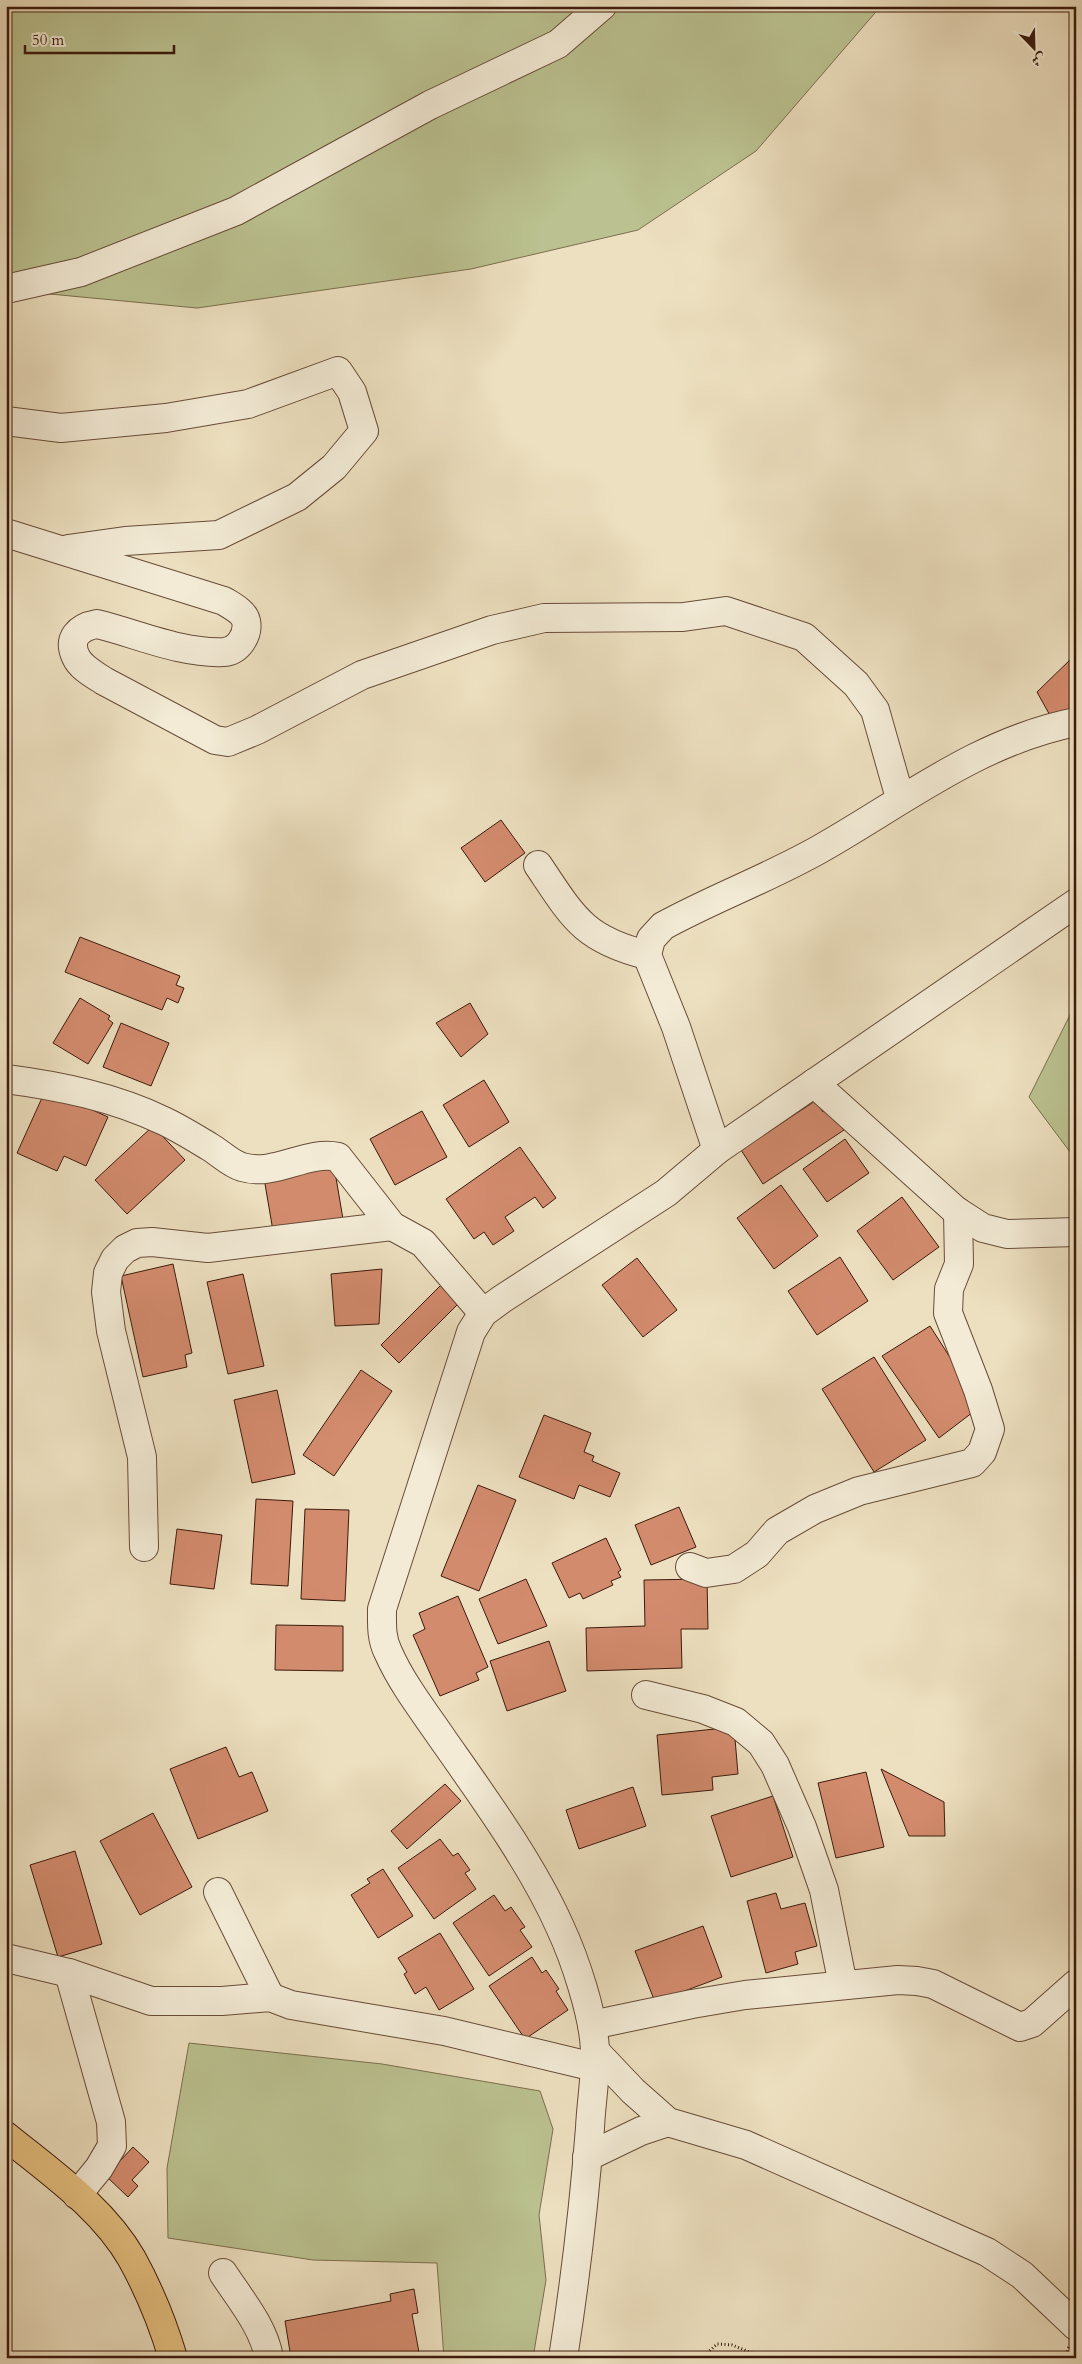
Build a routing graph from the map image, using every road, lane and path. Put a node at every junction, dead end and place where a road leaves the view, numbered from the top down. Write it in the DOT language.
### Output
graph roads {
  1 [pos="602,6"];
  2 [pos="6,289"];
  3 [pos="6,421"];
  4 [pos="6,533"];
  5 [pos="62,550"];
  6 [pos="1076,722"];
  7 [pos="900,798"];
  8 [pos="538,865"];
  9 [pos="1076,903"];
  10 [pos="647,955"];
  11 [pos="6,1079"];
  12 [pos="814,1083"];
  13 [pos="716,1150"];
  14 [pos="958,1212"];
  15 [pos="392,1226"];
  16 [pos="1076,1232"];
  17 [pos="483,1313"];
  18 [pos="144,1547"];
  19 [pos="690,1566"];
  20 [pos="646,1695"];
  21 [pos="218,1892"];
  22 [pos="6,1958"];
  23 [pos="69,1973"];
  24 [pos="1076,1984"];
  25 [pos="843,1985"];
  26 [pos="270,1997"];
  27 [pos="594,2048"];
  28 [pos="668,2122"];
  29 [pos="6,2136"];
  30 [pos="588,2157"];
  31 [pos="77,2195"];
  32 [pos="224,2273"];
  33 [pos="1076,2326"];
  34 [pos="757,2355"];
  35 [pos="173,2358"];
  36 [pos="269,2358"];
  37 [pos="562,2358"];
  38 [pos="702,2358"];
  1 -- 2 [label="street"];
  3 -- 5 [label="street"];
  4 -- 5 [label="street"];
  5 -- 7 [label="street"];
  6 -- 7 [label="street"];
  7 -- 10 [label="street"];
  8 -- 10 [label="street"];
  9 -- 12 [label="street"];
  10 -- 13 [label="street"];
  11 -- 15 [label="street"];
  12 -- 13 [label="street"];
  12 -- 14 [label="street"];
  13 -- 17 [label="street"];
  14 -- 16 [label="street"];
  14 -- 19 [label="street"];
  15 -- 17 [label="street"];
  15 -- 18 [label="street"];
  17 -- 27 [label="street"];
  20 -- 25 [label="street"];
  21 -- 26 [label="street"];
  22 -- 23 [label="street"];
  23 -- 26 [label="street"];
  23 -- 31 [label="street"];
  24 -- 25 [label="street"];
  25 -- 27 [label="street"];
  26 -- 27 [label="street"];
  27 -- 28 [label="street"];
  27 -- 30 [label="street"];
  28 -- 30 [label="street"];
  28 -- 33 [label="street"];
  29 -- 31 [label="main road"];
  30 -- 37 [label="street"];
  31 -- 35 [label="main road"];
  32 -- 36 [label="street"];
  34 -- 38 [label="path"];
}
